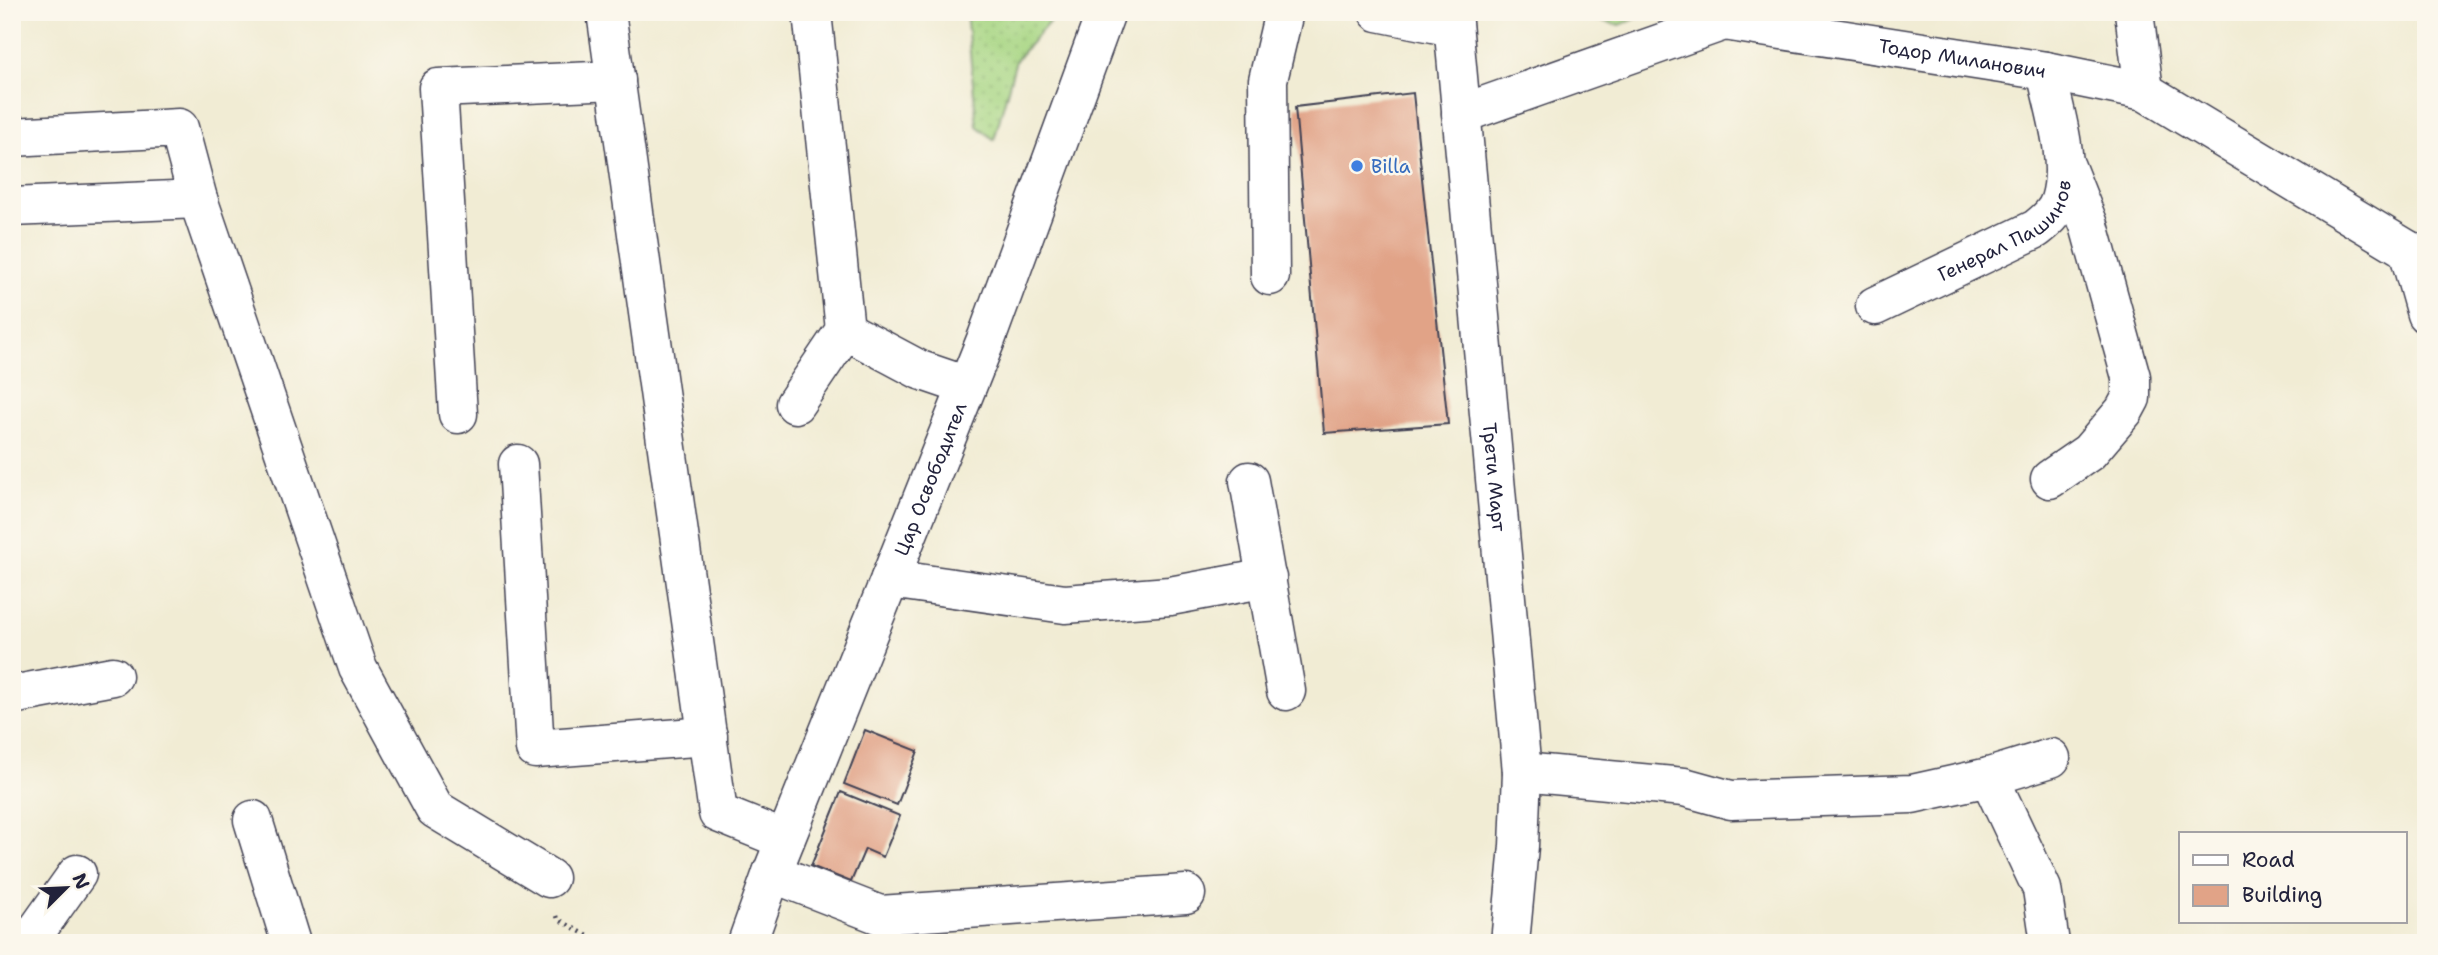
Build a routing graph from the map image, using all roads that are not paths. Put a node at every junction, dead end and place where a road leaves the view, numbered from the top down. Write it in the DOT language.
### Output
graph roads {
  1 [pos="606,12"];
  2 [pos="812,12"];
  3 [pos="1107,12"];
  4 [pos="1284,12"];
  5 [pos="1378,12"];
  6 [pos="2134,12"];
  7 [pos="1453,20"];
  8 [pos="2046,71"];
  9 [pos="616,79"];
  10 [pos="2144,91"];
  11 [pos="1461,114"];
  12 [pos="12,137"];
  13 [pos="2066,167"];
  14 [pos="198,199"];
  15 [pos="12,207"];
  16 [pos="2417,259"];
  17 [pos="1269,276"];
  18 [pos="1875,306"];
  19 [pos="2426,314"];
  20 [pos="845,330"];
  21 [pos="967,387"];
  22 [pos="795,404"];
  23 [pos="458,414"];
  24 [pos="518,464"];
  25 [pos="2050,479"];
  26 [pos="1250,481"];
  27 [pos="1267,578"];
  28 [pos="890,579"];
  29 [pos="113,676"];
  30 [pos="1286,691"];
  31 [pos="12,695"];
  32 [pos="708,736"];
  33 [pos="2051,758"];
  34 [pos="1522,772"];
  35 [pos="1989,777"];
  36 [pos="253,820"];
  37 [pos="778,857"];
  38 [pos="76,874"];
  39 [pos="549,878"];
  40 [pos="1186,894"];
  41 [pos="751,939"];
  42 [pos="28,943"];
  43 [pos="291,943"];
  44 [pos="1510,943"];
  45 [pos="2050,943"];
  1 -- 9 [label="street"];
  2 -- 20 [label="street"];
  3 -- 21 [label="street, Цар Освободител"];
  4 -- 17 [label="street"];
  5 -- 7 [label="street"];
  6 -- 10 [label="street"];
  7 -- 11 [label="street, Трети Март"];
  8 -- 10 [label="street, Тодор Миланович"];
  8 -- 11 [label="street, Тодор Миланович"];
  8 -- 13 [label="street, Генерал Пашинов"];
  9 -- 23 [label="street"];
  9 -- 32 [label="street"];
  10 -- 16 [label="street, Тодор Миланович"];
  11 -- 34 [label="street, Трети Март"];
  12 -- 14 [label="street"];
  13 -- 18 [label="street, Генерал Пашинов"];
  13 -- 25 [label="street"];
  14 -- 15 [label="street"];
  14 -- 39 [label="street"];
  16 -- 19 [label="street"];
  20 -- 21 [label="street"];
  20 -- 22 [label="street"];
  21 -- 28 [label="street, Цар Освободител"];
  24 -- 32 [label="street"];
  26 -- 27 [label="street"];
  27 -- 28 [label="street"];
  27 -- 30 [label="street"];
  28 -- 37 [label="street, Цар Освободител"];
  29 -- 31 [label="street"];
  32 -- 37 [label="street"];
  33 -- 35 [label="street"];
  34 -- 35 [label="street"];
  34 -- 44 [label="street, Трети Март"];
  35 -- 45 [label="street"];
  36 -- 43 [label="street"];
  37 -- 40 [label="street"];
  37 -- 41 [label="street, Цар Освободител"];
  38 -- 42 [label="street"];
}
